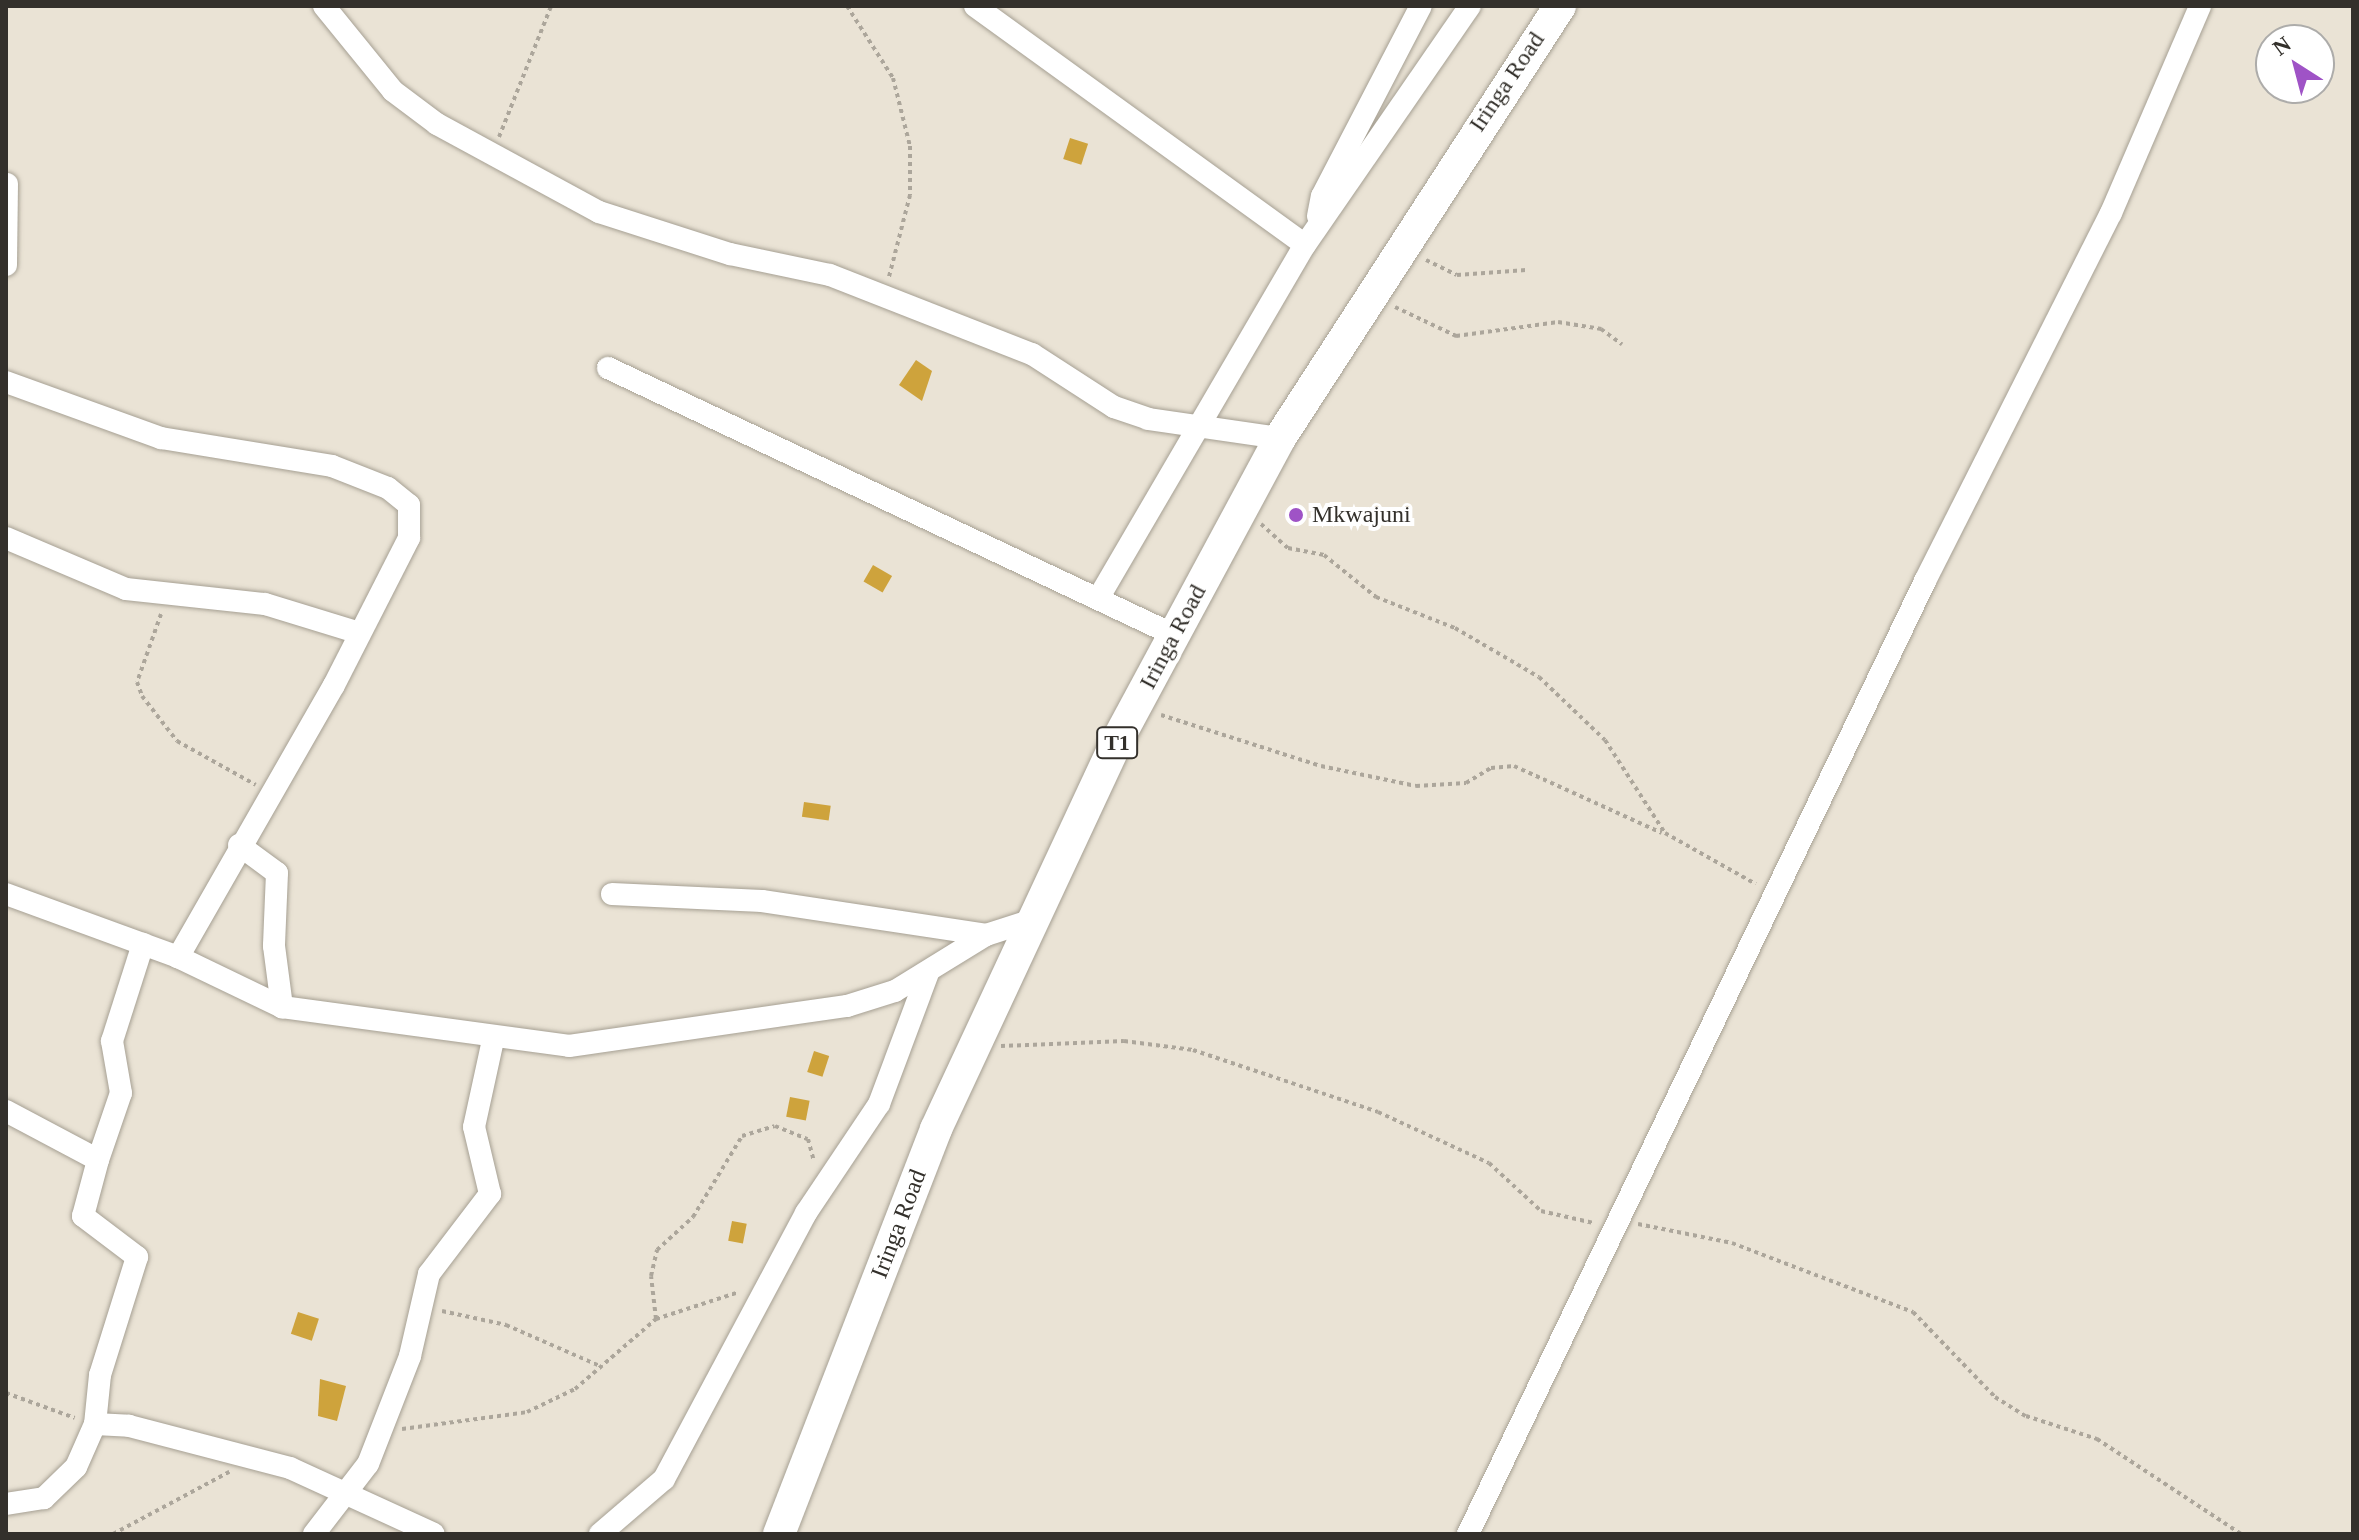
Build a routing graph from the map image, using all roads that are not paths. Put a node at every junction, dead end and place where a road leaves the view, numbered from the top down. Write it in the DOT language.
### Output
graph roads {
  1 [pos="324,6"];
  2 [pos="975,6"];
  3 [pos="1421,6"];
  4 [pos="1470,6"];
  5 [pos="1560,6"];
  6 [pos="2200,6"];
  7 [pos="7,184"];
  8 [pos="1318,226"];
  9 [pos="1305,245"];
  10 [pos="6,265"];
  11 [pos="608,368"];
  12 [pos="6,382"];
  13 [pos="1203,425"];
  14 [pos="1280,438"];
  15 [pos="6,538"];
  16 [pos="1099,597"];
  17 [pos="360,633"];
  18 [pos="1174,635"];
  19 [pos="239,845"];
  20 [pos="6,894"];
  21 [pos="612,894"];
  22 [pos="1029,921"];
  23 [pos="986,935"];
  24 [pos="143,944"];
  25 [pos="178,957"];
  26 [pos="928,973"];
  27 [pos="282,1007"];
  28 [pos="493,1040"];
  29 [pos="6,1111"];
  30 [pos="98,1160"];
  31 [pos="95,1424"];
  32 [pos="351,1494"];
  33 [pos="6,1504"];
  34 [pos="314,1534"];
  35 [pos="434,1534"];
  36 [pos="600,1534"];
  37 [pos="779,1534"];
  38 [pos="1468,1534"];
  1 -- 13 [label="street"];
  2 -- 9 [label="street"];
  3 -- 8 [label="street"];
  4 -- 8 [label="street"];
  5 -- 14 [label="highway, Iringa Road / T1"];
  6 -- 38 [label="street"];
  7 -- 10 [label="street"];
  8 -- 9 [label="street"];
  9 -- 13 [label="street"];
  11 -- 16 [label="street"];
  12 -- 17 [label="street"];
  13 -- 14 [label="street"];
  13 -- 16 [label="street"];
  14 -- 18 [label="highway, Iringa Road / T1"];
  15 -- 17 [label="street"];
  16 -- 18 [label="street"];
  17 -- 19 [label="street"];
  18 -- 22 [label="highway, Iringa Road / T1"];
  19 -- 25 [label="street"];
  19 -- 27 [label="street"];
  20 -- 24 [label="street"];
  21 -- 23 [label="street"];
  22 -- 23 [label="street"];
  22 -- 37 [label="highway, Iringa Road / T1"];
  23 -- 26 [label="street"];
  24 -- 25 [label="street"];
  24 -- 30 [label="street"];
  25 -- 27 [label="street"];
  26 -- 28 [label="street"];
  26 -- 36 [label="street"];
  27 -- 28 [label="street"];
  28 -- 32 [label="street"];
  29 -- 30 [label="street"];
  30 -- 31 [label="street"];
  31 -- 32 [label="street"];
  31 -- 33 [label="street"];
  32 -- 34 [label="street"];
  32 -- 35 [label="street"];
}
